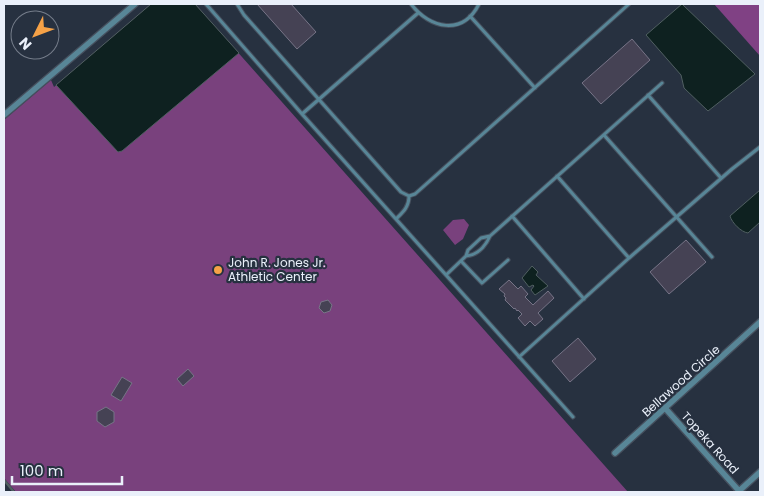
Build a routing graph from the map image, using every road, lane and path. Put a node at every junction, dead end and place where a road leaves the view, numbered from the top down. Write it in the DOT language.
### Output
graph roads {
  1 [pos="135,4"];
  2 [pos="206,4"];
  3 [pos="237,4"];
  4 [pos="411,4"];
  5 [pos="479,4"];
  6 [pos="629,4"];
  7 [pos="418,13"];
  8 [pos="470,16"];
  9 [pos="662,83"];
  10 [pos="534,88"];
  11 [pos="648,95"];
  12 [pos="319,100"];
  13 [pos="302,114"];
  14 [pos="4,115"];
  15 [pos="604,135"];
  16 [pos="760,148"];
  17 [pos="557,176"];
  18 [pos="721,178"];
  19 [pos="409,196"];
  20 [pos="512,216"];
  21 [pos="676,217"];
  22 [pos="396,219"];
  23 [pos="490,236"];
  24 [pos="466,256"];
  25 [pos="712,257"];
  26 [pos="630,258"];
  27 [pos="508,260"];
  28 [pos="461,261"];
  29 [pos="446,275"];
  30 [pos="584,299"];
  31 [pos="760,322"];
  32 [pos="519,357"];
  33 [pos="665,408"];
  34 [pos="573,417"];
  35 [pos="615,454"];
  36 [pos="760,472"];
  37 [pos="739,492"];
  1 -- 14 [label="street"];
  2 -- 13 [label="lane"];
  3 -- 12 [label="lane"];
  4 -- 7 [label="lane"];
  5 -- 8 [label="lane"];
  6 -- 10 [label="lane"];
  7 -- 8 [label="lane"];
  7 -- 12 [label="lane"];
  8 -- 10 [label="lane"];
  9 -- 11 [label="lane"];
  10 -- 19 [label="lane"];
  11 -- 15 [label="lane"];
  11 -- 18 [label="lane"];
  12 -- 13 [label="lane"];
  12 -- 19 [label="lane"];
  13 -- 22 [label="lane"];
  15 -- 17 [label="lane"];
  15 -- 21 [label="lane"];
  16 -- 18 [label="lane"];
  17 -- 20 [label="lane"];
  17 -- 26 [label="lane"];
  18 -- 21 [label="lane"];
  19 -- 22 [label="lane"];
  20 -- 23 [label="lane"];
  20 -- 30 [label="lane"];
  21 -- 25 [label="lane"];
  21 -- 26 [label="lane"];
  22 -- 29 [label="lane"];
  23 -- 24 [label="lane"];
  23 -- 24 [label="lane"];
  24 -- 28 [label="lane"];
  26 -- 30 [label="lane"];
  27 -- 28 [label="lane"];
  28 -- 29 [label="lane"];
  29 -- 32 [label="lane"];
  30 -- 32 [label="lane"];
  31 -- 33 [label="street, Bellawood Circle"];
  32 -- 34 [label="lane"];
  33 -- 35 [label="street, Bellawood Circle"];
  33 -- 37 [label="street, Topeka Road"];
  36 -- 37 [label="street"];
}
